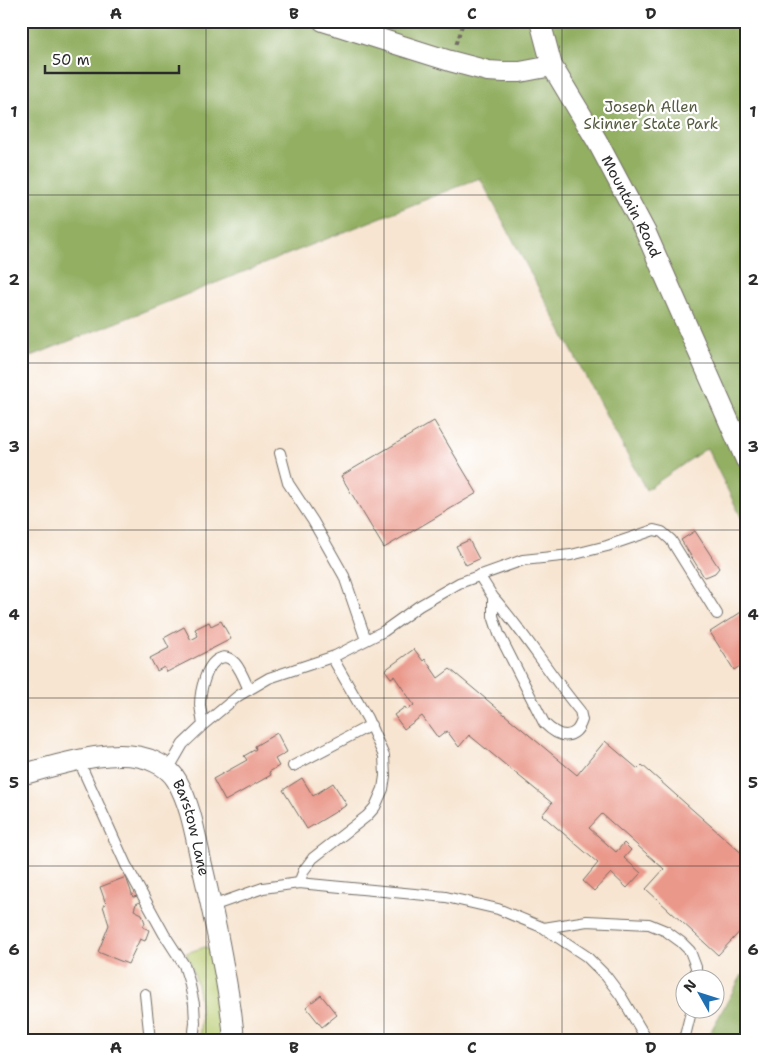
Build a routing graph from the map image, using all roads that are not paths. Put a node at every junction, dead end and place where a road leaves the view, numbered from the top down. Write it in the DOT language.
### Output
graph roads {
  1 [pos="323,21"];
  2 [pos="540,21"];
  3 [pos="552,66"];
  4 [pos="280,453"];
  5 [pos="746,460"];
  6 [pos="479,575"];
  7 [pos="493,597"];
  8 [pos="717,614"];
  9 [pos="366,640"];
  10 [pos="332,657"];
  11 [pos="249,690"];
  12 [pos="203,724"];
  13 [pos="371,725"];
  14 [pos="78,760"];
  15 [pos="293,766"];
  16 [pos="168,770"];
  17 [pos="21,775"];
  18 [pos="299,883"];
  19 [pos="212,906"];
  20 [pos="544,928"];
  21 [pos="696,968"];
  22 [pos="145,994"];
  23 [pos="690,1018"];
  24 [pos="150,1040"];
  25 [pos="193,1040"];
  26 [pos="234,1040"];
  27 [pos="647,1040"];
  28 [pos="684,1040"];
  1 -- 3 [label="street"];
  2 -- 3 [label="street, Mountain Road"];
  3 -- 5 [label="street, Mountain Road"];
  4 -- 9 [label="lane"];
  6 -- 7 [label="lane"];
  6 -- 8 [label="lane"];
  6 -- 9 [label="lane"];
  7 -- 7 [label="lane"];
  9 -- 10 [label="lane"];
  10 -- 11 [label="lane"];
  10 -- 13 [label="lane"];
  11 -- 12 [label="lane"];
  11 -- 12 [label="lane"];
  12 -- 16 [label="lane"];
  13 -- 15 [label="lane"];
  13 -- 18 [label="lane"];
  14 -- 16 [label="street, Barstow Lane"];
  14 -- 17 [label="street, Barstow Lane"];
  14 -- 25 [label="lane"];
  16 -- 19 [label="street, Barstow Lane"];
  18 -- 19 [label="lane"];
  18 -- 20 [label="lane"];
  19 -- 26 [label="street, Barstow Lane"];
  20 -- 21 [label="lane"];
  20 -- 27 [label="lane"];
  22 -- 24 [label="lane"];
  23 -- 28 [label="lane"];
}
